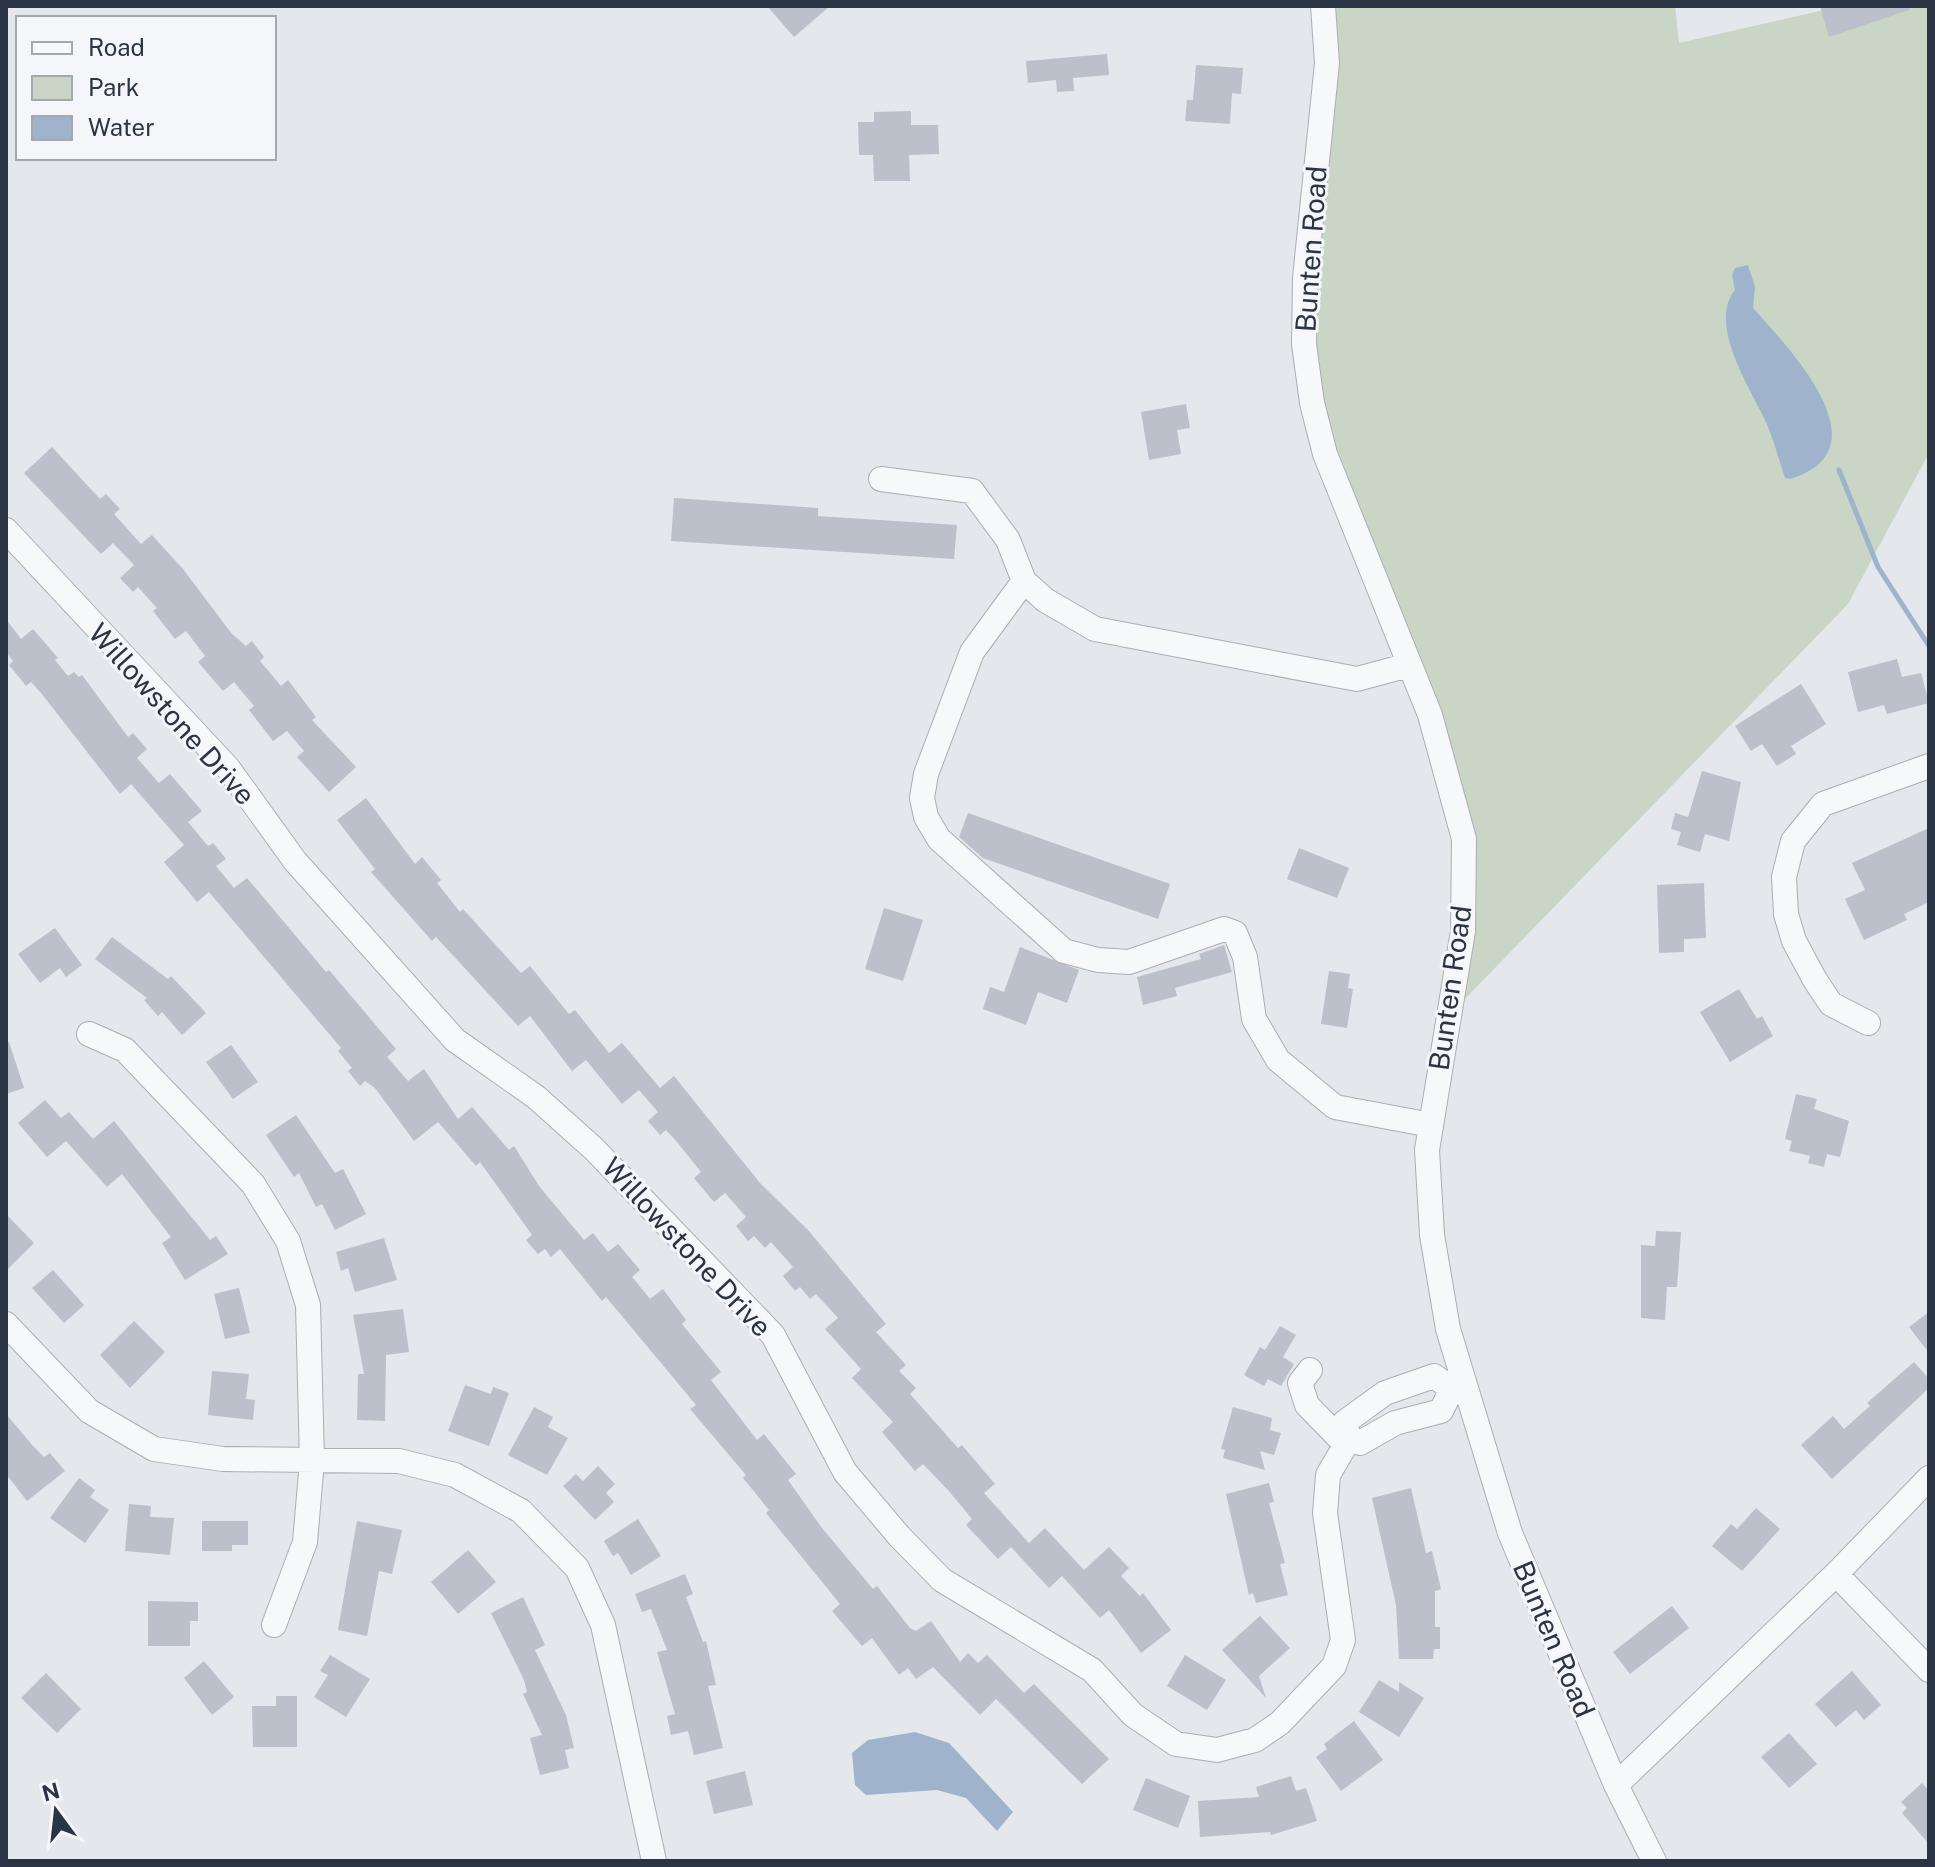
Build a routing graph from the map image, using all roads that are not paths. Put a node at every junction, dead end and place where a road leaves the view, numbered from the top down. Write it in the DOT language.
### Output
graph roads {
  1 [pos="1323,6"];
  2 [pos="881,479"];
  3 [pos="6,530"];
  4 [pos="1024,581"];
  5 [pos="1409,665"];
  6 [pos="1929,766"];
  7 [pos="1868,1023"];
  8 [pos="89,1034"];
  9 [pos="1431,1125"];
  10 [pos="6,1324"];
  11 [pos="1310,1370"];
  12 [pos="1458,1388"];
  13 [pos="1373,1402"];
  14 [pos="1387,1427"];
  15 [pos="1347,1441"];
  16 [pos="312,1461"];
  17 [pos="1929,1478"];
  18 [pos="1836,1574"];
  19 [pos="274,1625"];
  20 [pos="1929,1670"];
  21 [pos="1616,1785"];
  22 [pos="654,1861"];
  23 [pos="1654,1861"];
  1 -- 5 [label="street, Bunten Road"];
  2 -- 4 [label="street"];
  3 -- 15 [label="street, Willowstone Drive"];
  4 -- 5 [label="street"];
  4 -- 9 [label="street"];
  5 -- 9 [label="street, Bunten Road"];
  6 -- 7 [label="street"];
  8 -- 16 [label="street"];
  9 -- 12 [label="street, Bunten Road"];
  10 -- 16 [label="street"];
  11 -- 15 [label="street"];
  12 -- 13 [label="street, Willowstone Drive"];
  12 -- 14 [label="street"];
  12 -- 21 [label="street, Bunten Road"];
  13 -- 14 [label="street"];
  13 -- 15 [label="street, Willowstone Drive"];
  14 -- 15 [label="street"];
  16 -- 19 [label="street"];
  16 -- 22 [label="street"];
  17 -- 18 [label="street"];
  18 -- 20 [label="street"];
  18 -- 21 [label="street"];
  21 -- 23 [label="street, Bunten Road"];
}
